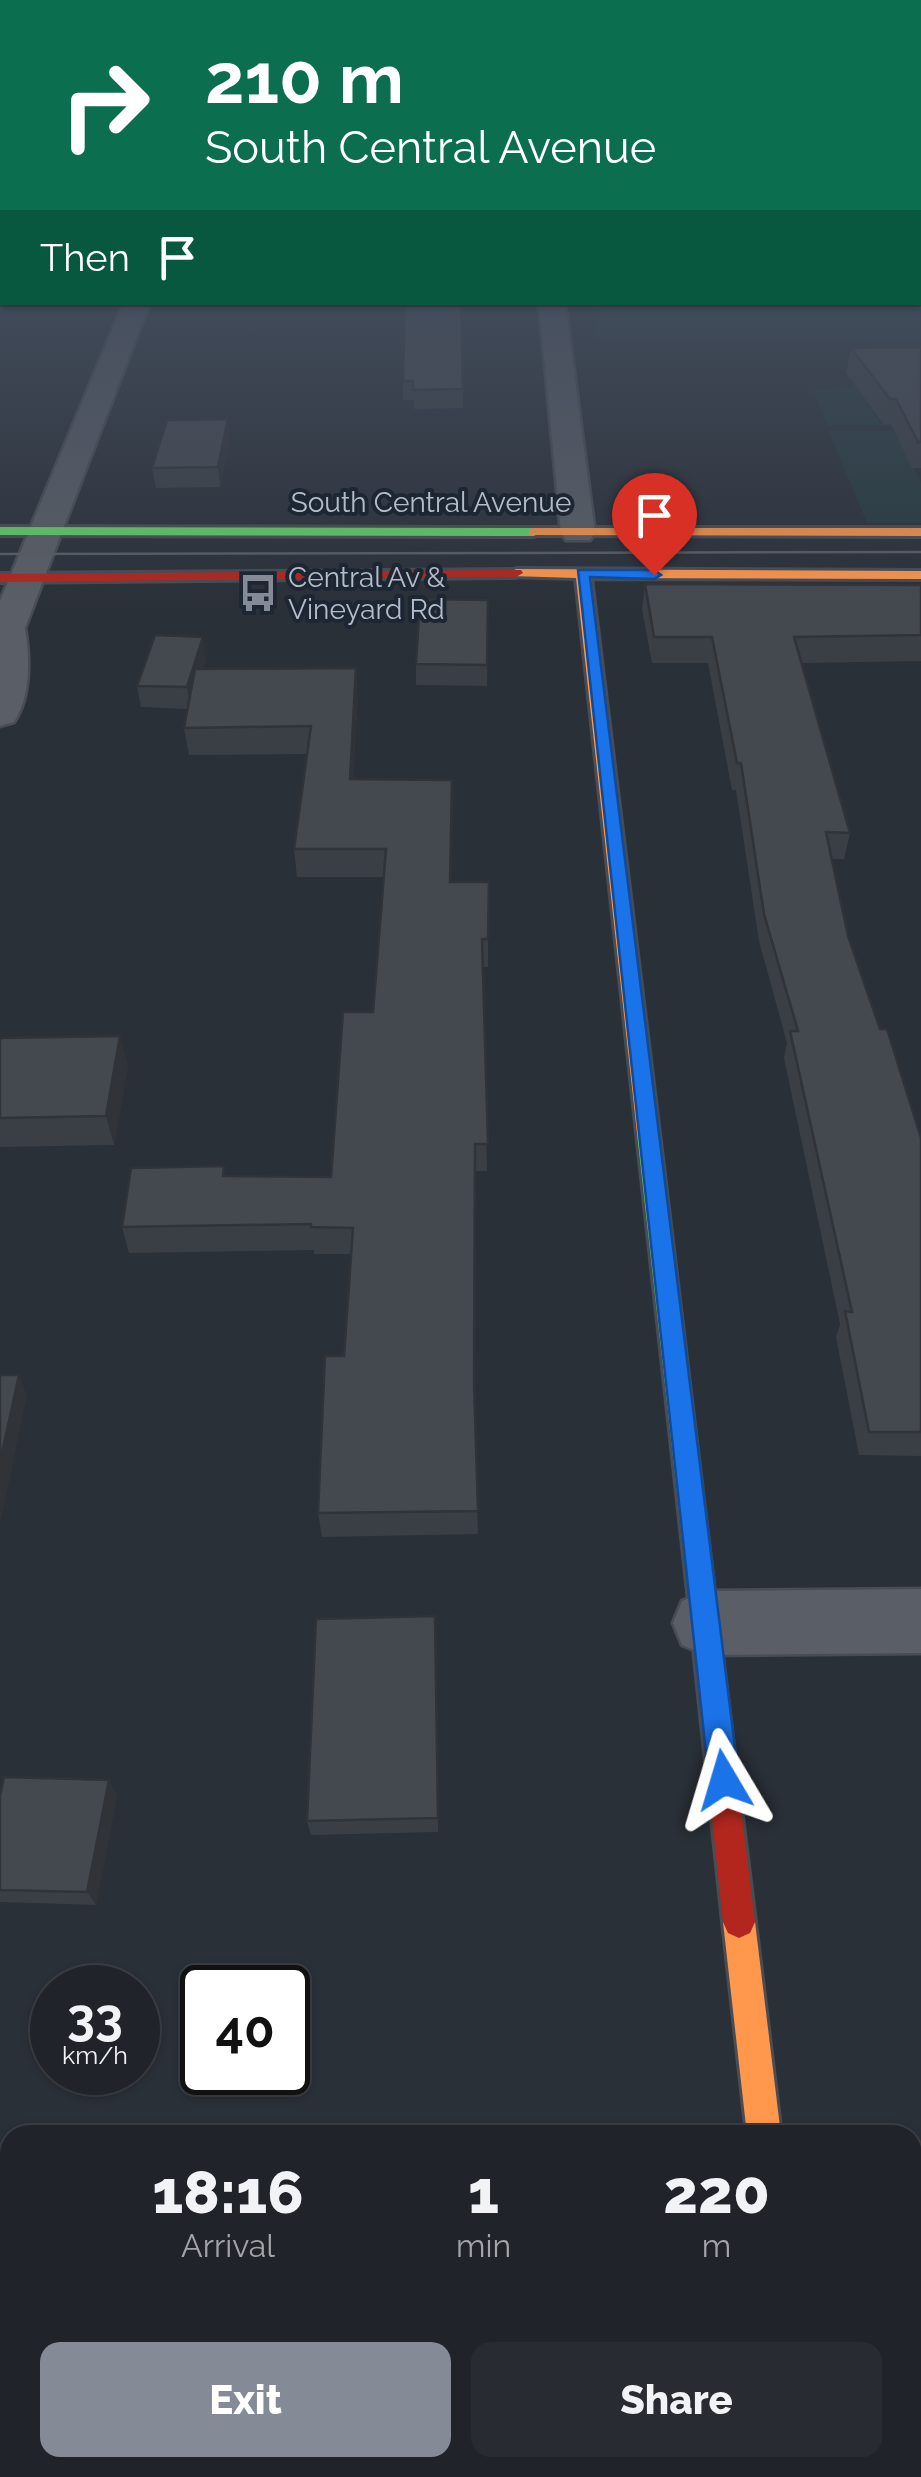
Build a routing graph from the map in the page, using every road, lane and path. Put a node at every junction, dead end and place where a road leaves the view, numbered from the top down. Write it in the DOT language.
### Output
graph roads {
  1 [pos="106,379"];
  2 [pos="561,379"];
  3 [pos="0,531"];
  4 [pos="44,531"];
  5 [pos="921,532"];
  6 [pos="578,533"];
  7 [pos="583,573"];
  8 [pos="921,575"];
  9 [pos="13,578"];
  10 [pos="0,714"];
  11 [pos="921,1621"];
  12 [pos="706,1623"];
  13 [pos="763,2125"];
  1 -- 4 [label="street"];
  2 -- 6 [label="street"];
  3 -- 4 [label="main road, South Central Avenue"];
  4 -- 6 [label="main road, South Central Avenue"];
  4 -- 9 [label="street"];
  5 -- 6 [label="main road, South Central Avenue"];
  7 -- 8 [label="main road"];
  7 -- 9 [label="main road"];
  7 -- 12 [label="main road"];
  9 -- 10 [label="street"];
  11 -- 12 [label="street"];
  12 -- 13 [label="main road"];
}
